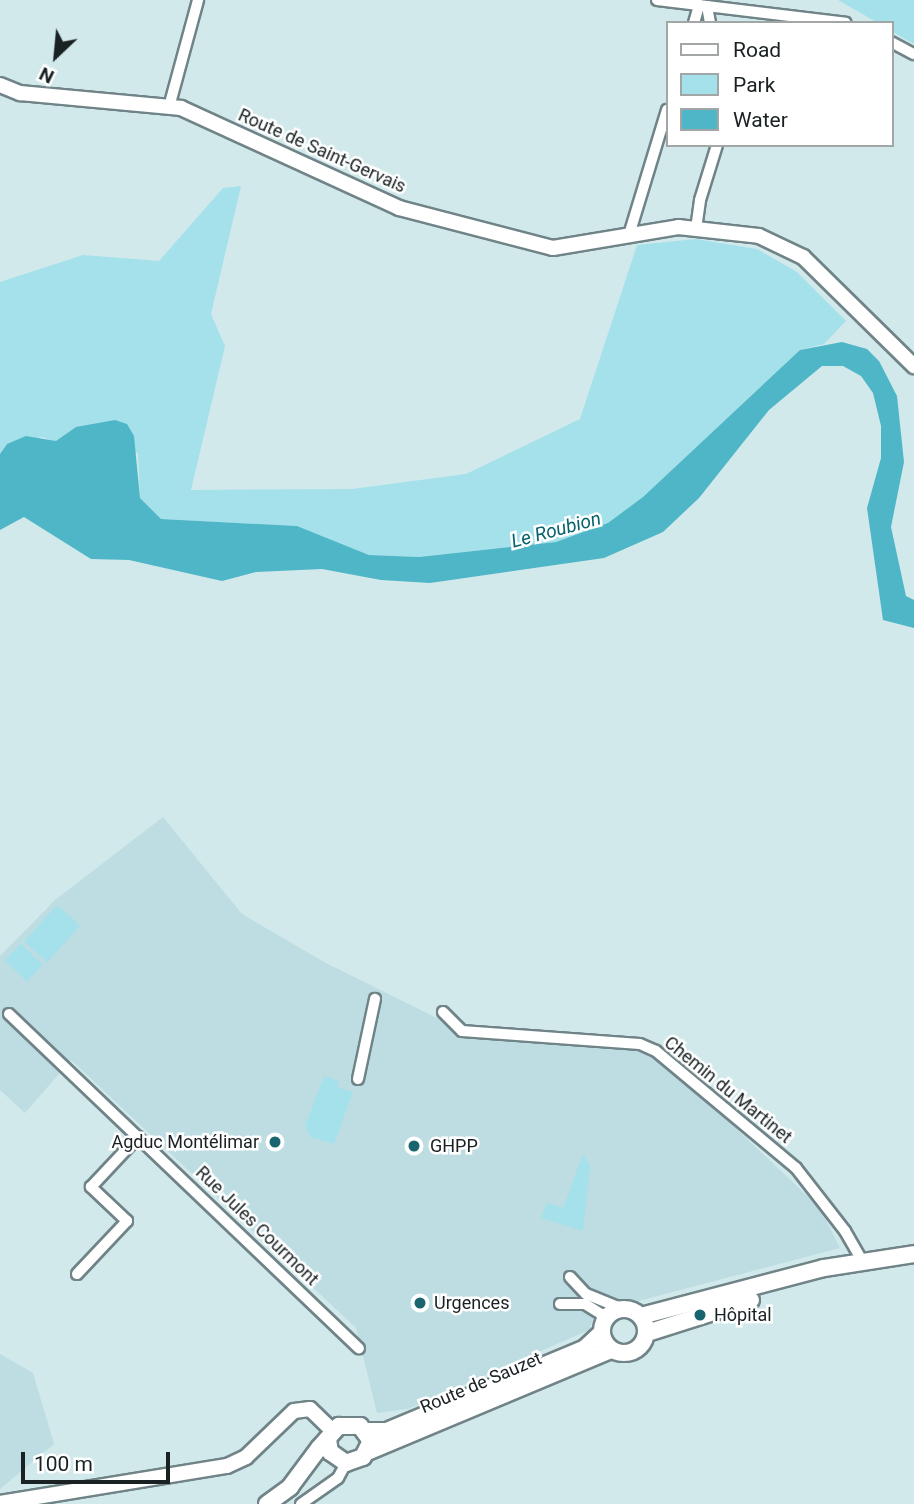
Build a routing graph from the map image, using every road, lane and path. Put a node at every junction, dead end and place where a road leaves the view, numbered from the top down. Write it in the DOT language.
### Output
graph roads {
  1 [pos="198,0"];
  2 [pos="657,0"];
  3 [pos="703,6"];
  4 [pos="695,21"];
  5 [pos="709,21"];
  6 [pos="829,21"];
  7 [pos="893,43"];
  8 [pos="914,54"];
  9 [pos="0,85"];
  10 [pos="169,107"];
  11 [pos="666,113"];
  12 [pos="716,147"];
  13 [pos="696,229"];
  14 [pos="629,235"];
  15 [pos="914,366"];
  16 [pos="375,999"];
  17 [pos="443,1012"];
  18 [pos="9,1014"];
  19 [pos="358,1079"];
  20 [pos="138,1137"];
  21 [pos="914,1254"];
  22 [pos="864,1264"];
  23 [pos="77,1274"];
  24 [pos="570,1277"];
  25 [pos="560,1304"];
  26 [pos="635,1313"];
  27 [pos="602,1328"];
  28 [pos="647,1333"];
  29 [pos="359,1348"];
  30 [pos="611,1350"];
  31 [pos="367,1431"];
  32 [pos="330,1435"];
  33 [pos="367,1452"];
  34 [pos="341,1460"];
  35 [pos="0,1503"];
  36 [pos="267,1504"];
  37 [pos="285,1504"];
  38 [pos="301,1504"];
  1 -- 10 [label="street"];
  2 -- 3 [label="street"];
  3 -- 4 [label="street"];
  3 -- 5 [label="street"];
  3 -- 6 [label="street"];
  7 -- 8 [label="street"];
  9 -- 10 [label="street, Route de Saint-Gervais"];
  10 -- 14 [label="street, Route de Saint-Gervais"];
  11 -- 14 [label="street"];
  12 -- 13 [label="street"];
  13 -- 14 [label="street, Route de Saint-Gervais"];
  13 -- 15 [label="street, Route de Saint-Gervais"];
  16 -- 19 [label="street"];
  17 -- 22 [label="street, Chemin du Martinet"];
  18 -- 20 [label="street, Rue Jules Courmont"];
  20 -- 23 [label="street"];
  20 -- 29 [label="street, Rue Jules Courmont"];
  21 -- 22 [label="main road"];
  22 -- 26 [label="main road"];
  22 -- 28 [label="main road"];
  24 -- 26 [label="street"];
  25 -- 27 [label="street"];
  26 -- 27 [label="main road, Route de Sauzet"];
  26 -- 28 [label="main road"];
  27 -- 30 [label="main road"];
  27 -- 31 [label="main road, Route de Sauzet"];
  28 -- 30 [label="main road, Route de Sauzet"];
  30 -- 33 [label="main road, Route de Sauzet"];
  31 -- 32 [label="main road"];
  31 -- 33 [label="main road"];
  32 -- 34 [label="main road"];
  32 -- 35 [label="street"];
  32 -- 36 [label="main road"];
  33 -- 34 [label="main road"];
  34 -- 37 [label="main road"];
  34 -- 38 [label="street"];
}
